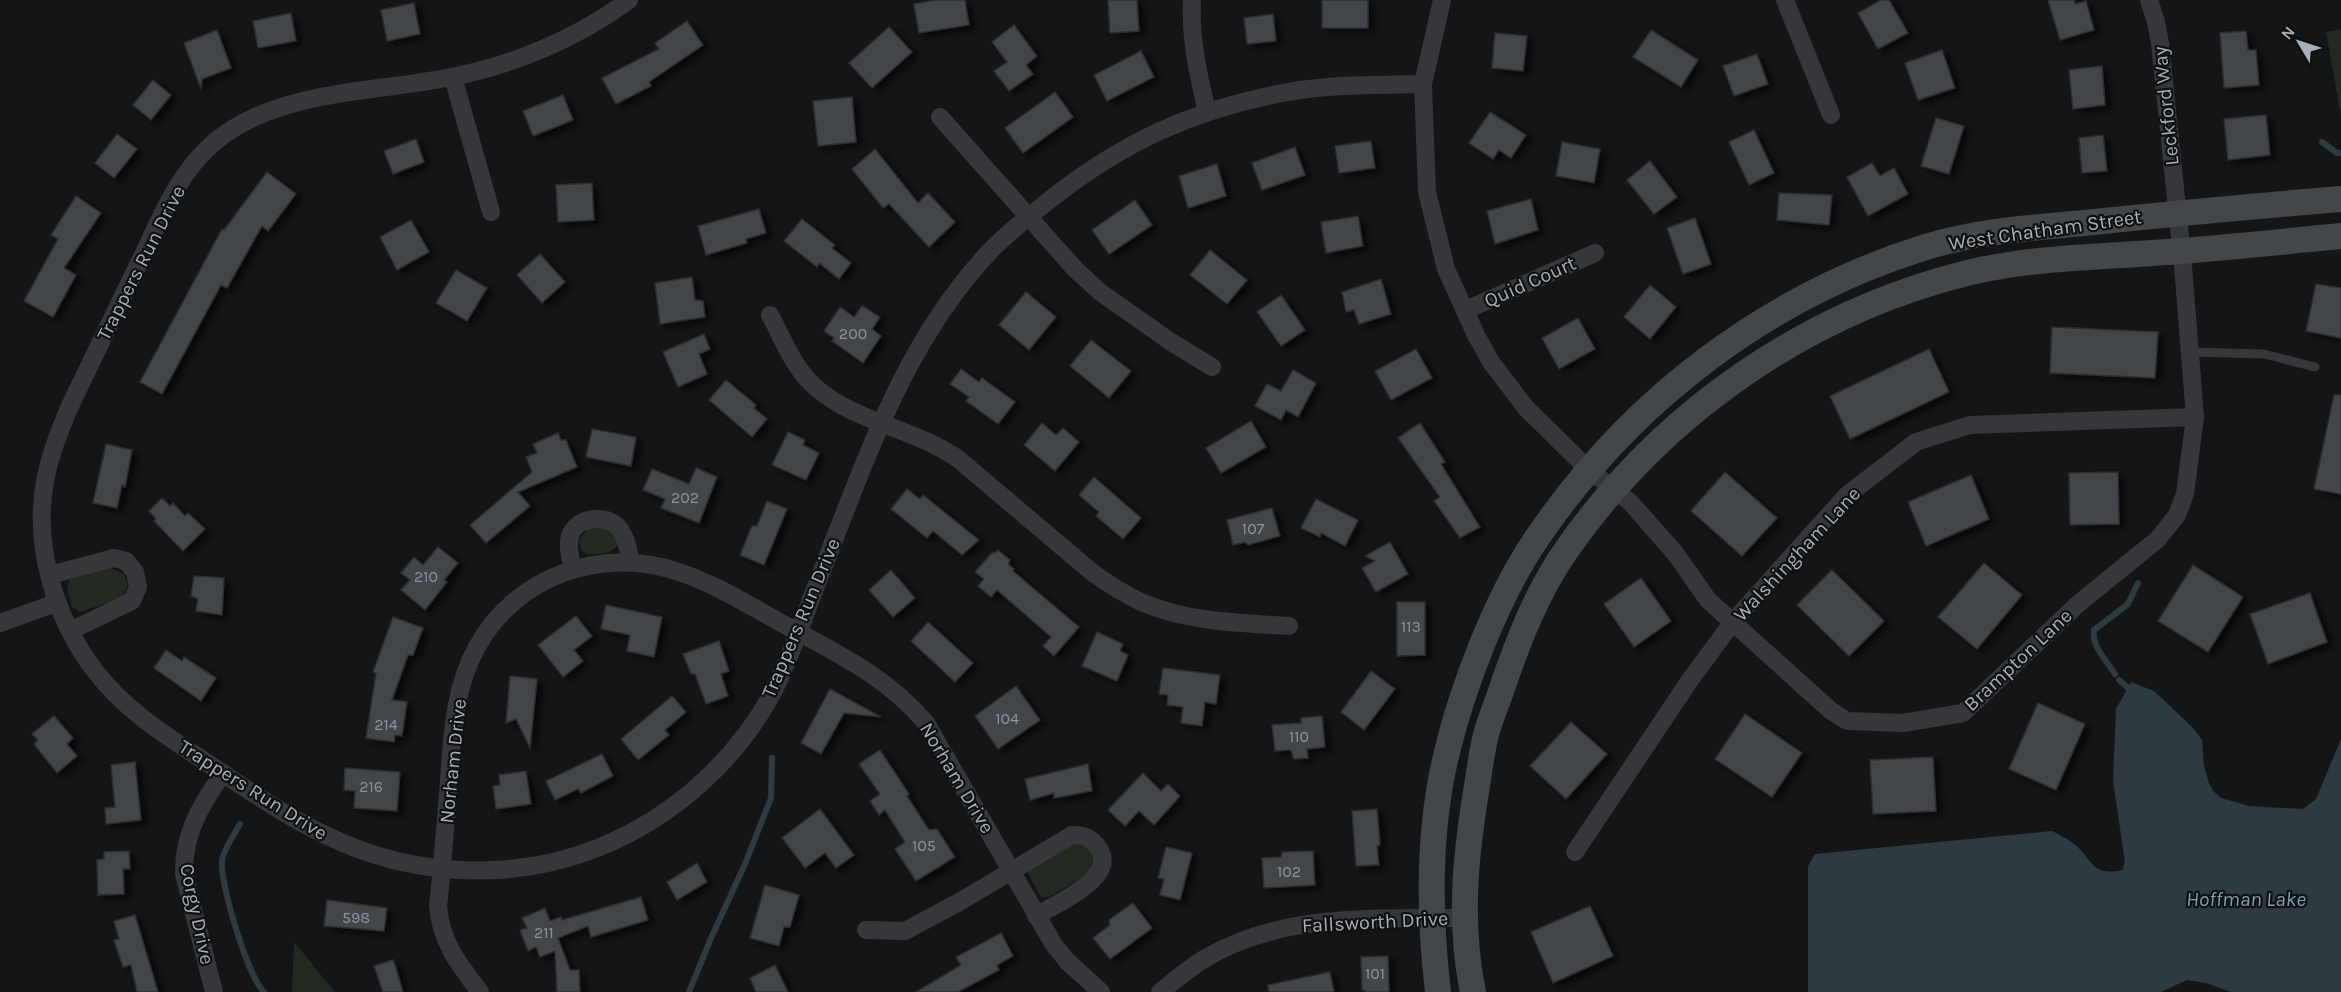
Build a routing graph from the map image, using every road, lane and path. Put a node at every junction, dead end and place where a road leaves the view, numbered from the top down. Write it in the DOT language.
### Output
graph roads {
  1 [pos="629,0"];
  2 [pos="1191,0"];
  3 [pos="1442,0"];
  4 [pos="1785,0"];
  5 [pos="2149,0"];
  6 [pos="609,6"];
  7 [pos="453,77"];
  8 [pos="1423,84"];
  9 [pos="1206,111"];
  10 [pos="1831,115"];
  11 [pos="940,117"];
  12 [pos="2341,199"];
  13 [pos="491,212"];
  14 [pos="2177,213"];
  15 [pos="1028,217"];
  16 [pos="2341,236"];
  17 [pos="2180,251"];
  18 [pos="1595,253"];
  19 [pos="1466,310"];
  20 [pos="770,315"];
  21 [pos="2189,352"];
  22 [pos="1212,367"];
  23 [pos="2315,367"];
  24 [pos="2195,417"];
  25 [pos="883,422"];
  26 [pos="1588,470"];
  27 [pos="1615,488"];
  28 [pos="631,562"];
  29 [pos="573,570"];
  30 [pos="50,575"];
  31 [pos="56,603"];
  32 [pos="0,623"];
  33 [pos="1732,623"];
  34 [pos="1289,626"];
  35 [pos="70,631"];
  36 [pos="798,632"];
  37 [pos="223,774"];
  38 [pos="1575,852"];
  39 [pos="442,869"];
  40 [pos="1011,871"];
  41 [pos="1036,916"];
  42 [pos="1431,918"];
  43 [pos="1464,918"];
  44 [pos="866,930"];
  45 [pos="214,992"];
  46 [pos="480,992"];
  47 [pos="1101,992"];
  48 [pos="1160,992"];
  49 [pos="1438,992"];
  50 [pos="1473,992"];
  1 -- 6 [label="street, Trappers Run Drive"];
  2 -- 9 [label="street"];
  3 -- 8 [label="street, Brampton Lane"];
  4 -- 10 [label="street"];
  5 -- 14 [label="street, Leckford Way"];
  6 -- 7 [label="street, Trappers Run Drive"];
  7 -- 13 [label="street"];
  7 -- 30 [label="street, Trappers Run Drive"];
  8 -- 9 [label="street, Trappers Run Drive"];
  8 -- 19 [label="street, Brampton Lane"];
  9 -- 15 [label="street, Trappers Run Drive"];
  11 -- 15 [label="street"];
  12 -- 14 [label="street, West Chatham Street"];
  14 -- 17 [label="street, Brampton Lane"];
  14 -- 26 [label="street, West Chatham Street"];
  15 -- 22 [label="street"];
  15 -- 25 [label="street, Trappers Run Drive"];
  16 -- 17 [label="street, West Chatham Street"];
  17 -- 21 [label="street, Brampton Lane"];
  17 -- 27 [label="street, West Chatham Street"];
  18 -- 19 [label="street, Quid Court"];
  19 -- 26 [label="street, Brampton Lane"];
  20 -- 25 [label="street"];
  21 -- 23 [label="lane"];
  21 -- 24 [label="street, Brampton Lane"];
  24 -- 33 [label="street, Walshingham Lane"];
  24 -- 33 [label="street, Brampton Lane"];
  25 -- 34 [label="street"];
  25 -- 36 [label="street, Trappers Run Drive"];
  26 -- 27 [label="street, Brampton Lane"];
  26 -- 42 [label="street, West Chatham Street"];
  27 -- 33 [label="street, Brampton Lane"];
  27 -- 43 [label="street, West Chatham Street"];
  28 -- 29 [label="street, Norham Drive"];
  28 -- 29 [label="street"];
  28 -- 36 [label="street, Norham Drive"];
  29 -- 39 [label="street, Norham Drive"];
  30 -- 31 [label="street, Trappers Run Drive"];
  30 -- 35 [label="street"];
  31 -- 32 [label="street"];
  31 -- 35 [label="street, Trappers Run Drive"];
  33 -- 38 [label="street, Walshingham Lane"];
  35 -- 37 [label="street, Trappers Run Drive"];
  36 -- 39 [label="street, Trappers Run Drive"];
  36 -- 40 [label="street, Norham Drive"];
  37 -- 39 [label="street, Trappers Run Drive"];
  37 -- 45 [label="street, Corgy Drive"];
  39 -- 46 [label="street, Norham Drive"];
  40 -- 41 [label="street, Norham Drive"];
  40 -- 41 [label="street"];
  40 -- 44 [label="street"];
  41 -- 47 [label="street, Norham Drive"];
  42 -- 43 [label="street, Fallsworth Drive"];
  42 -- 48 [label="street, Fallsworth Drive"];
  42 -- 49 [label="street, West Chatham Street"];
  43 -- 50 [label="street, West Chatham Street"];
}
